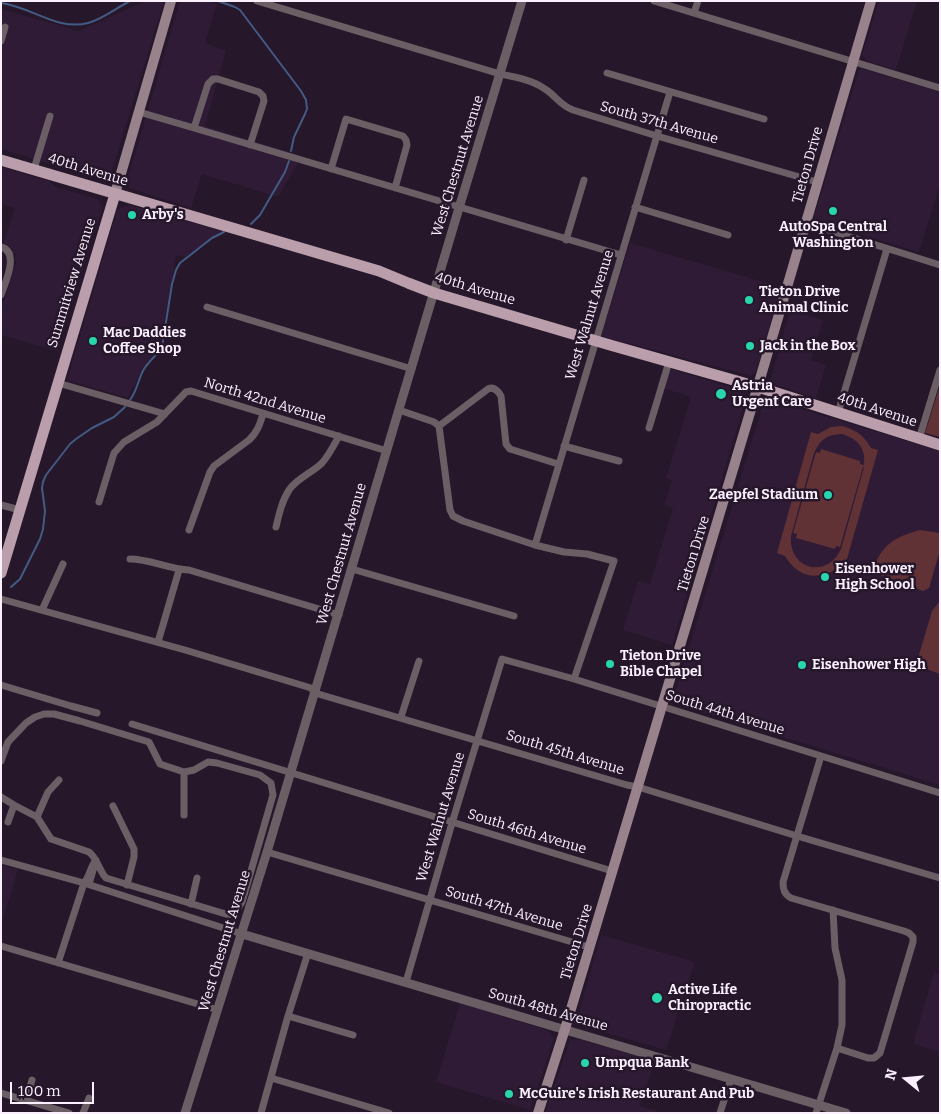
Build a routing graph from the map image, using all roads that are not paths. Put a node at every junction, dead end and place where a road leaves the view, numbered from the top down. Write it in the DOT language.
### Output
graph roads {
  1 [pos="172,1"];
  2 [pos="257,1"];
  3 [pos="522,1"];
  4 [pos="654,1"];
  5 [pos="698,1"];
  6 [pos="871,1"];
  7 [pos="694,13"];
  8 [pos="6,27"];
  9 [pos="1,41"];
  10 [pos="853,61"];
  11 [pos="608,73"];
  12 [pos="500,74"];
  13 [pos="940,88"];
  14 [pos="670,92"];
  15 [pos="139,112"];
  16 [pos="50,116"];
  17 [pos="764,119"];
  18 [pos="194,128"];
  19 [pos="657,136"];
  20 [pos="250,145"];
  21 [pos="1,160"];
  22 [pos="34,169"];
  23 [pos="331,169"];
  24 [pos="584,180"];
  25 [pos="817,182"];
  26 [pos="394,188"];
  27 [pos="115,194"];
  28 [pos="635,207"];
  29 [pos="459,208"];
  30 [pos="806,222"];
  31 [pos="728,235"];
  32 [pos="566,240"];
  33 [pos="4,248"];
  34 [pos="887,249"];
  35 [pos="621,256"];
  36 [pos="940,265"];
  37 [pos="434,293"];
  38 [pos="1,295"];
  39 [pos="207,307"];
  40 [pos="596,341"];
  41 [pos="669,362"];
  42 [pos="412,369"];
  43 [pos="940,370"];
  44 [pos="58,383"];
  45 [pos="758,387"];
  46 [pos="399,410"];
  47 [pos="838,413"];
  48 [pos="165,414"];
  49 [pos="263,414"];
  50 [pos="439,426"];
  51 [pos="650,428"];
  52 [pos="339,436"];
  53 [pos="919,440"];
  54 [pos="564,446"];
  55 [pos="940,446"];
  56 [pos="387,451"];
  57 [pos="619,461"];
  58 [pos="558,464"];
  59 [pos="99,502"];
  60 [pos="1,505"];
  61 [pos="20,510"];
  62 [pos="276,527"];
  63 [pos="189,530"];
  64 [pos="535,545"];
  65 [pos="130,559"];
  66 [pos="64,564"];
  67 [pos="352,569"];
  68 [pos="179,570"];
  69 [pos="1,573"];
  70 [pos="1,599"];
  71 [pos="42,610"];
  72 [pos="338,615"];
  73 [pos="514,616"];
  74 [pos="158,642"];
  75 [pos="502,659"];
  76 [pos="419,661"];
  77 [pos="574,679"];
  78 [pos="1,684"];
  79 [pos="315,693"];
  80 [pos="662,707"];
  81 [pos="83,709"];
  82 [pos="97,713"];
  83 [pos="401,717"];
  84 [pos="80,721"];
  85 [pos="132,724"];
  86 [pos="478,740"];
  87 [pos="820,756"];
  88 [pos="2,758"];
  89 [pos="184,772"];
  90 [pos="290,773"];
  91 [pos="59,780"];
  92 [pos="638,787"];
  93 [pos="940,793"];
  94 [pos="1,798"];
  95 [pos="14,805"];
  96 [pos="113,806"];
  97 [pos="184,815"];
  98 [pos="38,817"];
  99 [pos="8,822"];
  100 [pos="452,823"];
  101 [pos="797,836"];
  102 [pos="267,852"];
  103 [pos="1,860"];
  104 [pos="96,860"];
  105 [pos="612,871"];
  106 [pos="197,878"];
  107 [pos="940,878"];
  108 [pos="87,884"];
  109 [pos="126,885"];
  110 [pos="430,900"];
  111 [pos="191,904"];
  112 [pos="833,910"];
  113 [pos="242,934"];
  114 [pos="1,946"];
  115 [pos="589,948"];
  116 [pos="308,953"];
  117 [pos="58,963"];
  118 [pos="406,982"];
  119 [pos="218,1010"];
  120 [pos="288,1016"];
  121 [pos="565,1029"];
  122 [pos="353,1035"];
  123 [pos="837,1048"];
  124 [pos="271,1078"];
  125 [pos="731,1079"];
  126 [pos="32,1080"];
  127 [pos="1,1093"];
  128 [pos="89,1098"];
  129 [pos="26,1100"];
  130 [pos="818,1109"];
  131 [pos="69,1113"];
  132 [pos="84,1113"];
  133 [pos="185,1113"];
  134 [pos="261,1113"];
  135 [pos="389,1113"];
  136 [pos="538,1113"];
  137 [pos="720,1113"];
  138 [pos="846,1113"];
  1 -- 15 [label="main road, Summitview Avenue"];
  2 -- 12 [label="street, South 37th Avenue"];
  3 -- 12 [label="street, West Chestnut Avenue"];
  4 -- 7 [label="street"];
  5 -- 7 [label="street"];
  6 -- 10 [label="main road, Tieton Drive"];
  7 -- 10 [label="street"];
  8 -- 9 [label="street"];
  10 -- 13 [label="street"];
  10 -- 25 [label="main road, Tieton Drive"];
  11 -- 14 [label="street"];
  12 -- 19 [label="street, South 37th Avenue"];
  12 -- 29 [label="street, West Chestnut Avenue"];
  14 -- 17 [label="street"];
  14 -- 19 [label="street, West Walnut Avenue"];
  15 -- 18 [label="street"];
  15 -- 27 [label="main road, Summitview Avenue"];
  16 -- 22 [label="street"];
  18 -- 20 [label="street"];
  18 -- 20 [label="street"];
  19 -- 25 [label="street, South 37th Avenue"];
  19 -- 28 [label="street, West Walnut Avenue"];
  20 -- 23 [label="street"];
  21 -- 22 [label="main road, 40th Avenue"];
  22 -- 27 [label="main road, 40th Avenue"];
  23 -- 26 [label="street"];
  23 -- 26 [label="street"];
  24 -- 32 [label="street"];
  25 -- 30 [label="main road, Tieton Drive"];
  26 -- 29 [label="street"];
  27 -- 37 [label="main road, 40th Avenue"];
  27 -- 44 [label="main road, Summitview Avenue"];
  28 -- 31 [label="street"];
  28 -- 35 [label="street, West Walnut Avenue"];
  29 -- 32 [label="street"];
  29 -- 37 [label="street, West Chestnut Avenue"];
  30 -- 34 [label="street"];
  30 -- 45 [label="main road, Tieton Drive"];
  32 -- 35 [label="street"];
  33 -- 38 [label="street"];
  34 -- 36 [label="street"];
  34 -- 47 [label="street"];
  35 -- 40 [label="street, West Walnut Avenue"];
  37 -- 40 [label="main road, 40th Avenue"];
  37 -- 42 [label="street, West Chestnut Avenue"];
  39 -- 42 [label="street"];
  40 -- 41 [label="main road, 40th Avenue"];
  40 -- 54 [label="street, West Walnut Avenue"];
  41 -- 45 [label="main road, 40th Avenue"];
  41 -- 51 [label="street"];
  42 -- 46 [label="street, West Chestnut Avenue"];
  43 -- 53 [label="street"];
  44 -- 48 [label="street"];
  44 -- 61 [label="main road, Summitview Avenue"];
  45 -- 47 [label="main road, 40th Avenue"];
  45 -- 80 [label="main road, Tieton Drive"];
  46 -- 50 [label="street"];
  46 -- 56 [label="street, West Chestnut Avenue"];
  47 -- 53 [label="main road, 40th Avenue"];
  48 -- 49 [label="street, North 42nd Avenue"];
  48 -- 59 [label="street"];
  49 -- 52 [label="street, North 42nd Avenue"];
  49 -- 63 [label="street"];
  50 -- 58 [label="street"];
  50 -- 64 [label="street"];
  52 -- 56 [label="street, North 42nd Avenue"];
  52 -- 62 [label="street"];
  53 -- 55 [label="main road, 40th Avenue"];
  54 -- 57 [label="street"];
  54 -- 58 [label="street, West Walnut Avenue"];
  56 -- 67 [label="street, West Chestnut Avenue"];
  58 -- 64 [label="street, West Walnut Avenue"];
  60 -- 61 [label="street"];
  61 -- 69 [label="main road, Summitview Avenue"];
  64 -- 77 [label="street"];
  65 -- 68 [label="street"];
  66 -- 71 [label="street"];
  67 -- 72 [label="street, West Chestnut Avenue"];
  67 -- 73 [label="street"];
  68 -- 72 [label="street"];
  68 -- 74 [label="street"];
  70 -- 71 [label="street, South 45th Avenue"];
  71 -- 74 [label="street, South 45th Avenue"];
  72 -- 79 [label="street, West Chestnut Avenue"];
  74 -- 79 [label="street, South 45th Avenue"];
  75 -- 77 [label="street, South 44th Avenue"];
  75 -- 86 [label="street, West Walnut Avenue"];
  76 -- 83 [label="street"];
  77 -- 80 [label="street, South 44th Avenue"];
  78 -- 81 [label="street"];
  79 -- 83 [label="street, South 45th Avenue"];
  79 -- 90 [label="street, West Chestnut Avenue"];
  80 -- 87 [label="street, South 44th Avenue"];
  80 -- 92 [label="main road, Tieton Drive"];
  81 -- 82 [label="street"];
  81 -- 84 [label="street"];
  83 -- 86 [label="street, South 45th Avenue"];
  84 -- 88 [label="street"];
  84 -- 89 [label="street"];
  85 -- 90 [label="street, South 46th Avenue"];
  86 -- 92 [label="street, South 45th Avenue"];
  86 -- 100 [label="street, West Walnut Avenue"];
  87 -- 93 [label="street, South 44th Avenue"];
  87 -- 101 [label="street"];
  89 -- 97 [label="street"];
  89 -- 111 [label="street"];
  90 -- 100 [label="street, South 46th Avenue"];
  90 -- 102 [label="street, West Chestnut Avenue"];
  91 -- 98 [label="street"];
  92 -- 101 [label="street, South 45th Avenue"];
  92 -- 105 [label="main road, Tieton Drive"];
  94 -- 95 [label="street"];
  95 -- 98 [label="street"];
  95 -- 99 [label="street"];
  96 -- 109 [label="street"];
  98 -- 104 [label="street"];
  100 -- 105 [label="street, South 46th Avenue"];
  100 -- 110 [label="street, West Walnut Avenue"];
  101 -- 107 [label="street, South 45th Avenue"];
  101 -- 112 [label="street"];
  102 -- 110 [label="street, South 47th Avenue"];
  102 -- 113 [label="street, West Chestnut Avenue"];
  103 -- 108 [label="street"];
  104 -- 108 [label="street"];
  104 -- 109 [label="street"];
  105 -- 115 [label="main road, Tieton Drive"];
  106 -- 111 [label="street"];
  108 -- 113 [label="street"];
  108 -- 117 [label="street"];
  109 -- 111 [label="street"];
  110 -- 115 [label="street, South 47th Avenue"];
  110 -- 118 [label="street, West Walnut Avenue"];
  112 -- 123 [label="street"];
  112 -- 123 [label="street"];
  113 -- 116 [label="street, South 48th Avenue"];
  113 -- 119 [label="street, West Chestnut Avenue"];
  114 -- 117 [label="street"];
  115 -- 121 [label="main road, Tieton Drive"];
  116 -- 118 [label="street, South 48th Avenue"];
  116 -- 120 [label="street"];
  117 -- 119 [label="street"];
  118 -- 121 [label="street, South 48th Avenue"];
  119 -- 133 [label="street, West Chestnut Avenue"];
  120 -- 122 [label="street"];
  120 -- 124 [label="street"];
  121 -- 125 [label="street, South 48th Avenue"];
  121 -- 136 [label="main road, Tieton Drive"];
  123 -- 130 [label="street"];
  124 -- 134 [label="street"];
  124 -- 135 [label="street"];
  125 -- 130 [label="street, South 48th Avenue"];
  125 -- 137 [label="street"];
  126 -- 129 [label="street"];
  127 -- 129 [label="street"];
  128 -- 132 [label="street"];
  129 -- 131 [label="street"];
  130 -- 138 [label="street, South 48th Avenue"];
}
